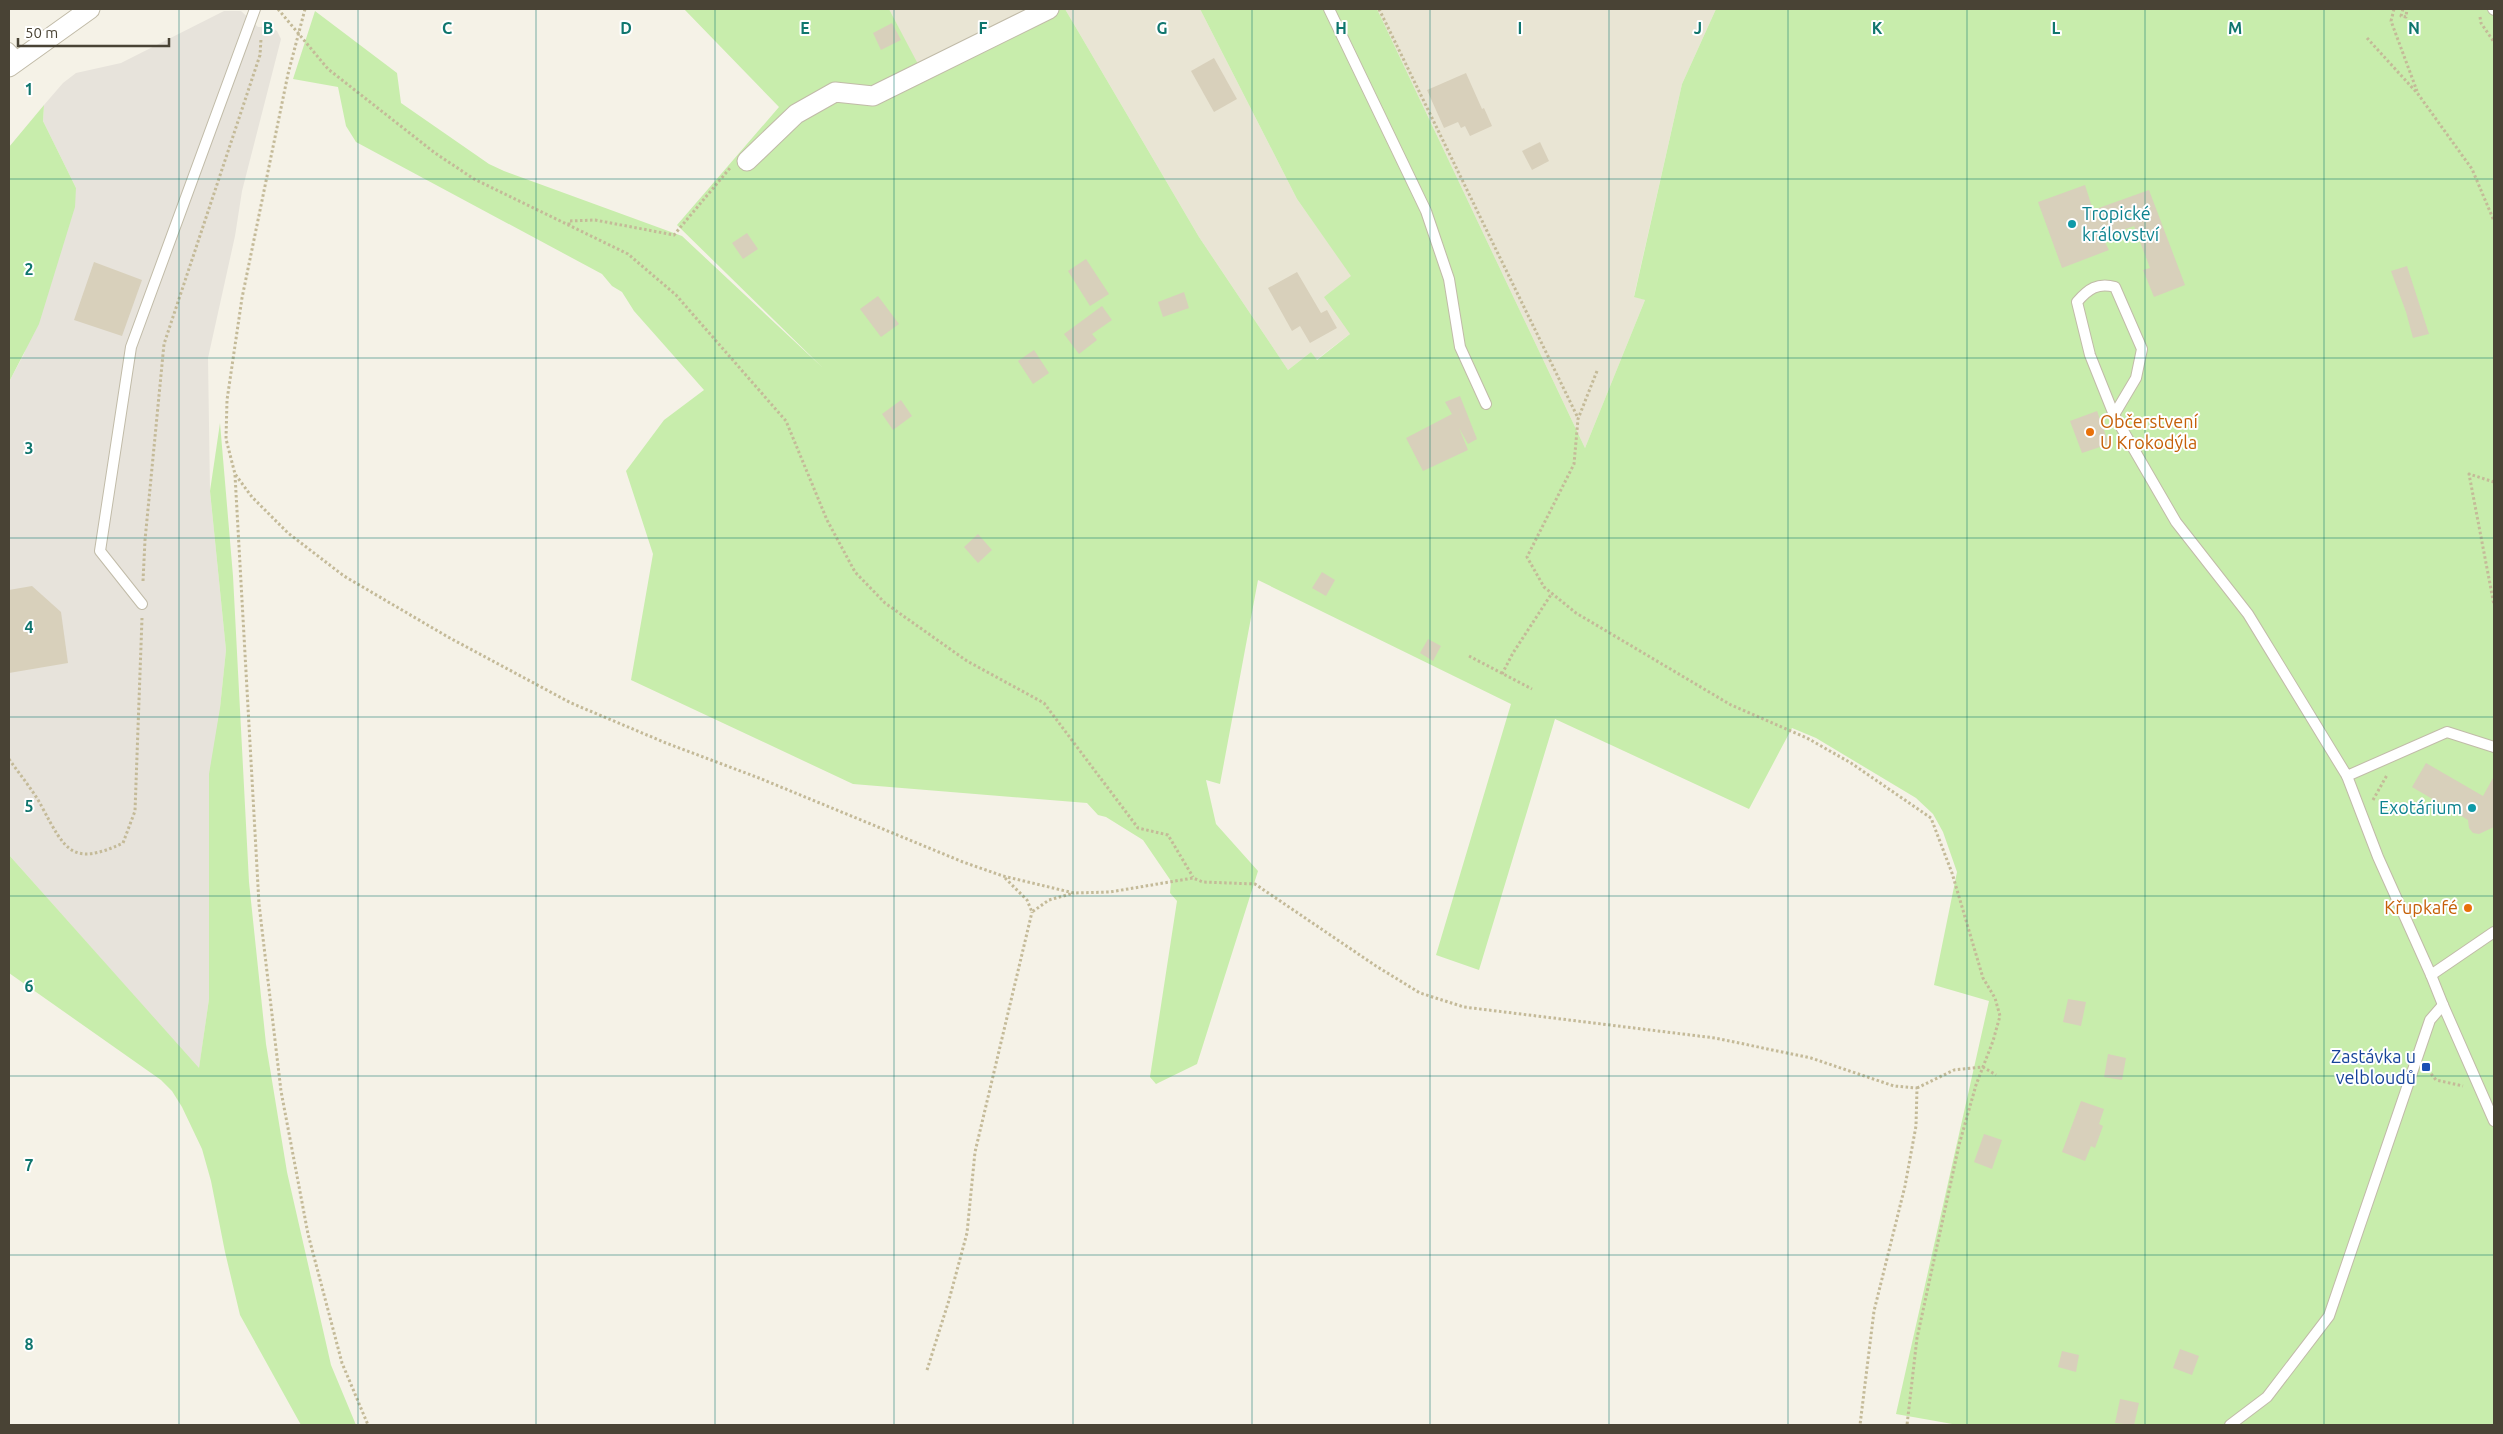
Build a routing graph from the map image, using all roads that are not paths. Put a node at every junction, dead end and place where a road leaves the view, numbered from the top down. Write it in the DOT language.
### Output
graph roads {
  1 [pos="90,9"];
  2 [pos="255,9"];
  3 [pos="1050,9"];
  4 [pos="1329,9"];
  5 [pos="12,58"];
  6 [pos="747,161"];
  7 [pos="1486,404"];
  8 [pos="2114,415"];
  9 [pos="142,604"];
  10 [pos="2494,747"];
  11 [pos="2347,776"];
  12 [pos="2494,932"];
  13 [pos="2430,975"];
  14 [pos="2443,1005"];
  15 [pos="2494,1120"];
  16 [pos="2230,1425"];
  1 -- 5 [label="street"];
  2 -- 9 [label="lane"];
  3 -- 6 [label="street"];
  4 -- 7 [label="lane"];
  8 -- 8 [label="lane"];
  8 -- 11 [label="lane"];
  10 -- 11 [label="lane"];
  11 -- 13 [label="lane"];
  12 -- 13 [label="lane"];
  13 -- 14 [label="lane"];
  14 -- 15 [label="lane"];
  14 -- 16 [label="lane"];
}
